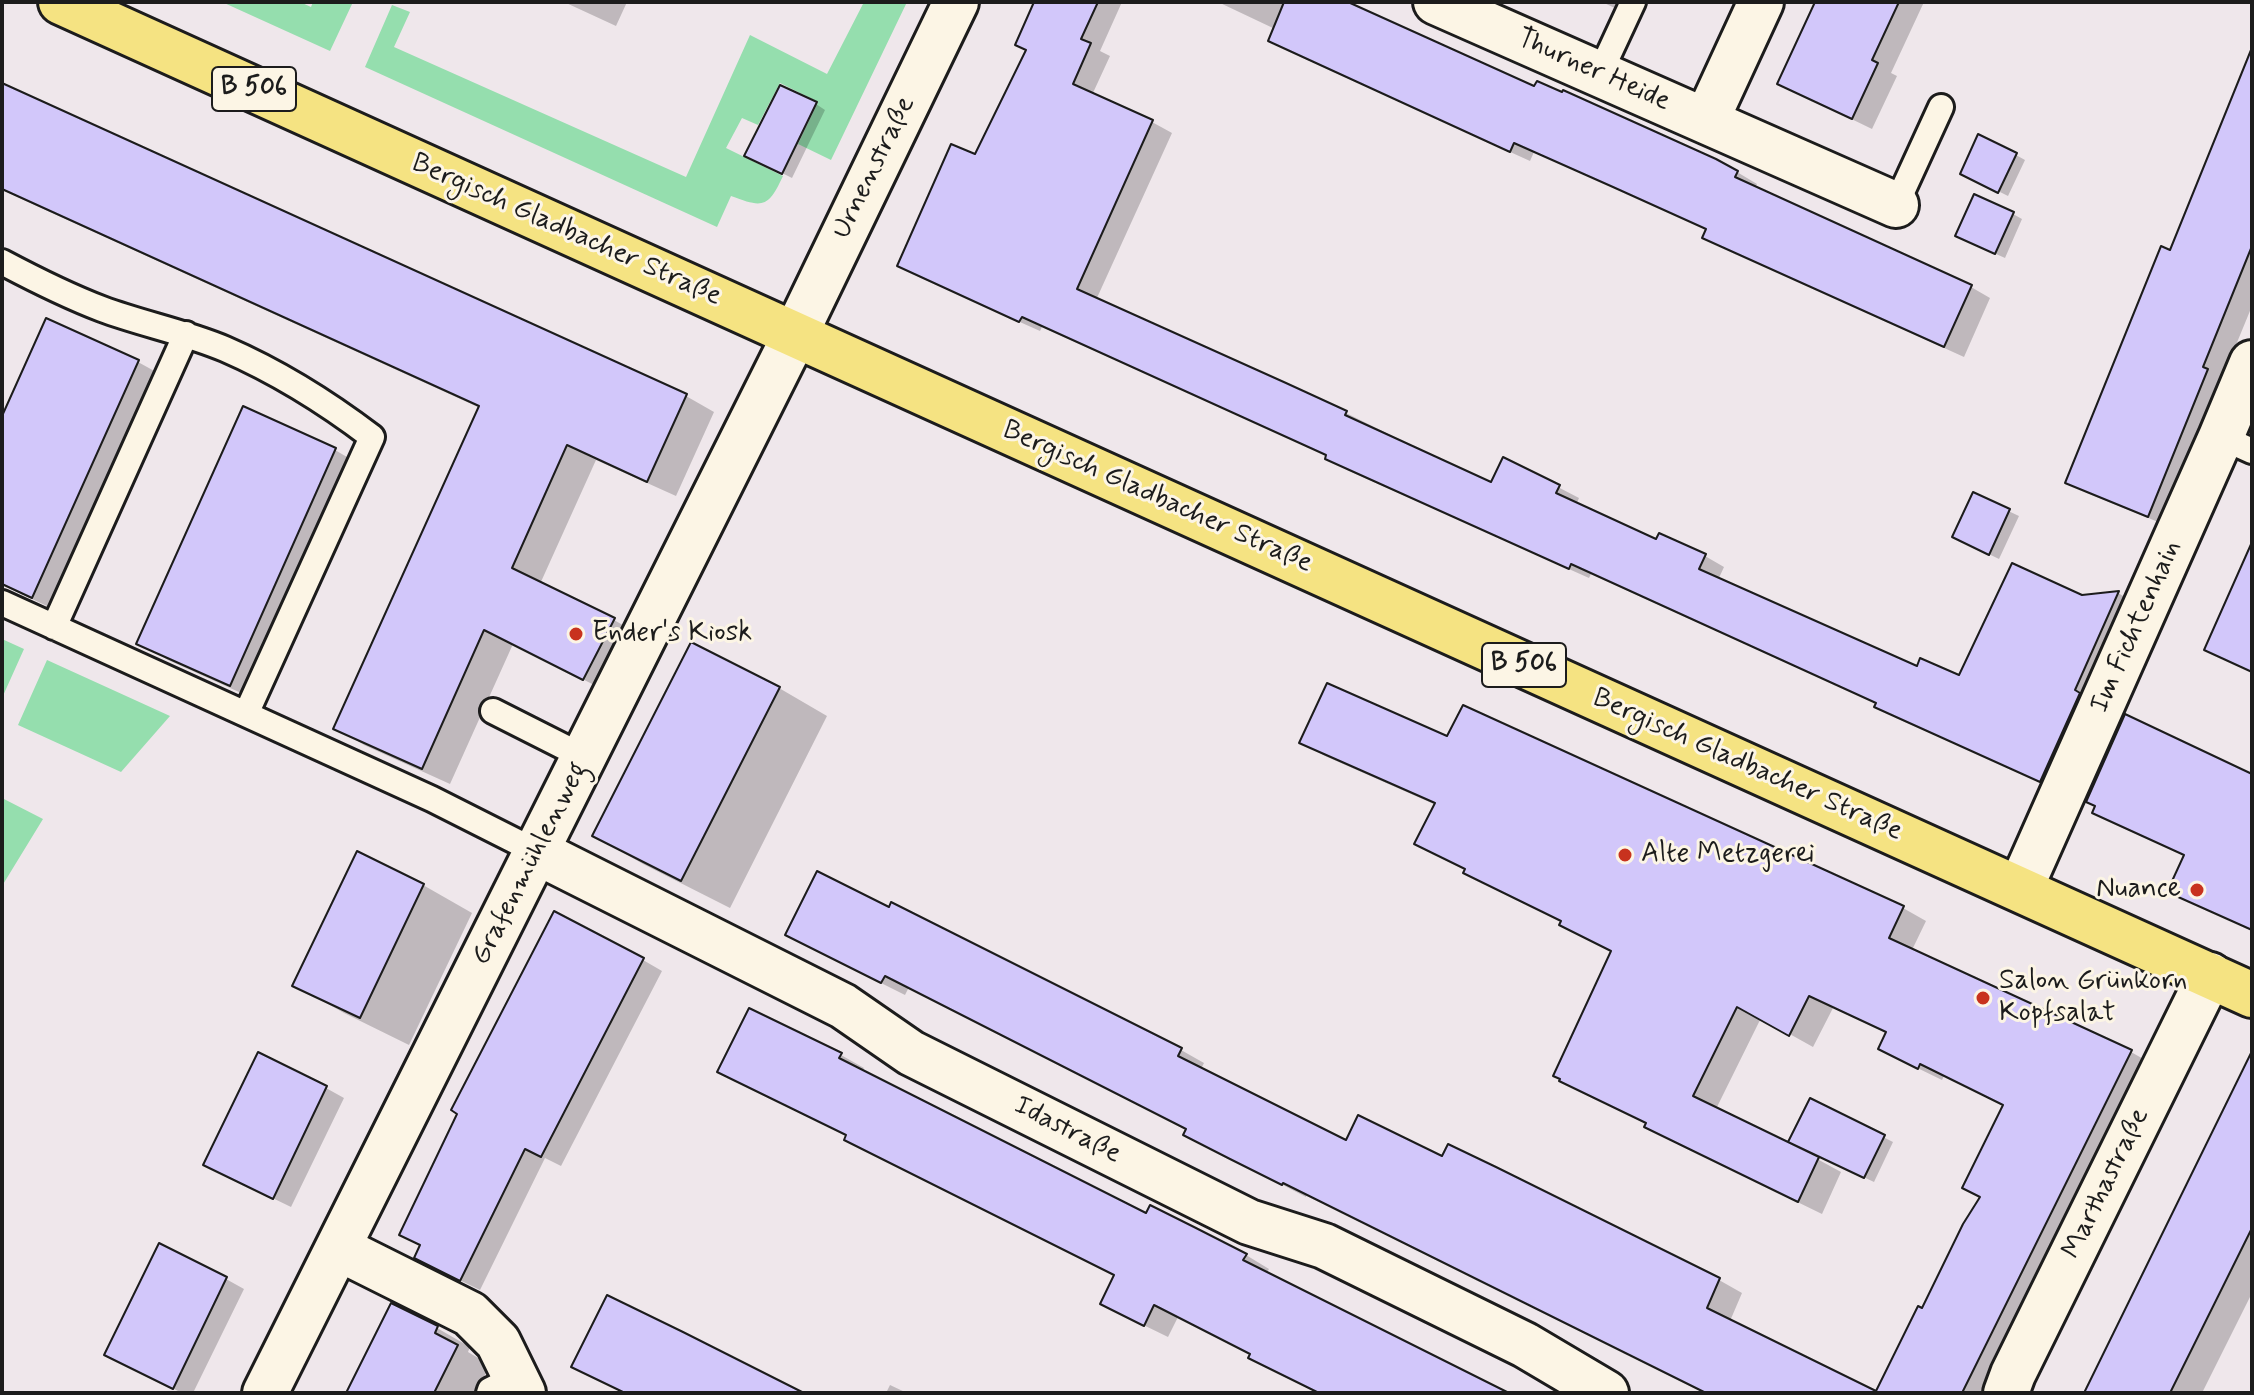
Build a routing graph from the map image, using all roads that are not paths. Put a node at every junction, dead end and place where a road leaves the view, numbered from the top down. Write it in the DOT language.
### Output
graph roads {
  1 [pos="61,2"];
  2 [pos="956,2"];
  3 [pos="1436,2"];
  4 [pos="1633,2"];
  5 [pos="1761,2"];
  6 [pos="1600,73"];
  7 [pos="1941,107"];
  8 [pos="1706,121"];
  9 [pos="1896,205"];
  10 [pos="2,262"];
  11 [pos="186,334"];
  12 [pos="795,335"];
  13 [pos="2252,363"];
  14 [pos="2237,444"];
  15 [pos="2,603"];
  16 [pos="54,627"];
  17 [pos="493,711"];
  18 [pos="246,714"];
  19 [pos="584,757"];
  20 [pos="537,852"];
  21 [pos="2020,889"];
  22 [pos="2210,975"];
  23 [pos="2252,995"];
  24 [pos="338,1248"];
  25 [pos="509,1388"];
  26 [pos="265,1393"];
  27 [pos="1606,1393"];
  28 [pos="2006,1393"];
  1 -- 12 [label="main road, Bergisch Gladbacher Straße / B 506"];
  2 -- 12 [label="street, Urnenstraße"];
  3 -- 6 [label="street, Thurner Heide"];
  4 -- 6 [label="lane"];
  5 -- 8 [label="street, Thurner Heide"];
  6 -- 8 [label="street, Thurner Heide"];
  7 -- 9 [label="lane"];
  8 -- 9 [label="street, Thurner Heide"];
  10 -- 11 [label="lane"];
  11 -- 16 [label="lane"];
  11 -- 18 [label="lane"];
  12 -- 19 [label="street, Grafenmühlenweg"];
  12 -- 21 [label="main road, Bergisch Gladbacher Straße / B 506"];
  13 -- 14 [label="street, Im Fichtenhain"];
  14 -- 21 [label="street, Im Fichtenhain"];
  15 -- 16 [label="lane"];
  16 -- 18 [label="lane"];
  17 -- 19 [label="lane"];
  18 -- 20 [label="lane"];
  19 -- 20 [label="street, Grafenmühlenweg"];
  20 -- 24 [label="street, Grafenmühlenweg"];
  20 -- 27 [label="street, Idastraße"];
  21 -- 22 [label="main road, Bergisch Gladbacher Straße / B 506"];
  22 -- 23 [label="main road, Bergisch Gladbacher Straße / B 506"];
  22 -- 28 [label="street, Marthastraße"];
  24 -- 25 [label="street"];
  24 -- 26 [label="street, Grafenmühlenweg"];
}
